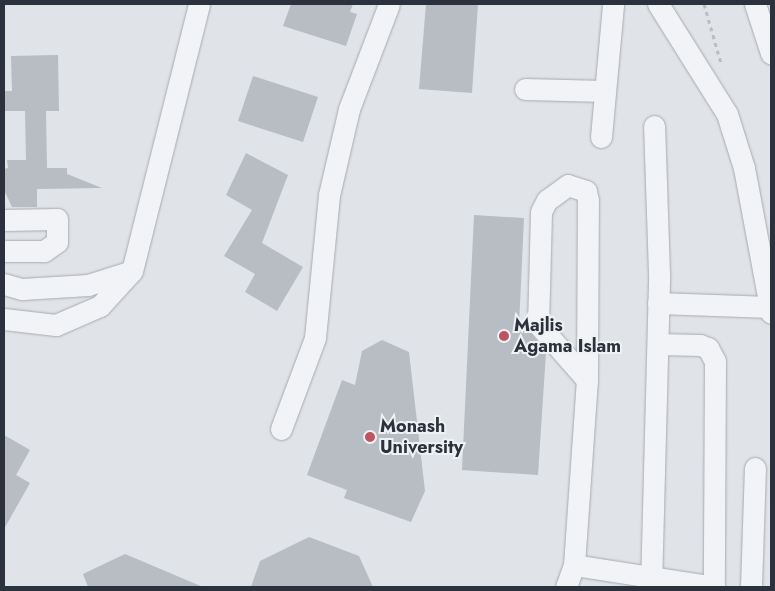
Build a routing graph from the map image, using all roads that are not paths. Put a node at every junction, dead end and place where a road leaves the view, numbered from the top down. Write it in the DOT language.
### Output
graph roads {
  1 [pos="199,4"];
  2 [pos="389,4"];
  3 [pos="613,4"];
  4 [pos="658,4"];
  5 [pos="755,4"];
  6 [pos="771,53"];
  7 [pos="525,89"];
  8 [pos="605,91"];
  9 [pos="654,126"];
  10 [pos="601,137"];
  11 [pos="4,220"];
  12 [pos="4,251"];
  13 [pos="132,271"];
  14 [pos="4,284"];
  15 [pos="658,303"];
  16 [pos="771,309"];
  17 [pos="4,319"];
  18 [pos="658,344"];
  19 [pos="587,380"];
  20 [pos="281,429"];
  21 [pos="755,468"];
  22 [pos="574,565"];
  23 [pos="653,582"];
  24 [pos="566,587"];
  25 [pos="714,587"];
  26 [pos="752,587"];
  1 -- 13 [label="street"];
  2 -- 20 [label="street"];
  3 -- 8 [label="street"];
  4 -- 16 [label="street"];
  5 -- 6 [label="street"];
  7 -- 8 [label="street"];
  8 -- 10 [label="street"];
  9 -- 15 [label="street"];
  11 -- 12 [label="street"];
  13 -- 14 [label="street"];
  13 -- 17 [label="street"];
  15 -- 16 [label="street"];
  15 -- 18 [label="street"];
  18 -- 23 [label="street"];
  18 -- 25 [label="street"];
  19 -- 19 [label="street"];
  19 -- 22 [label="street"];
  21 -- 26 [label="street"];
  22 -- 23 [label="street"];
  22 -- 24 [label="street"];
  23 -- 25 [label="street"];
}
